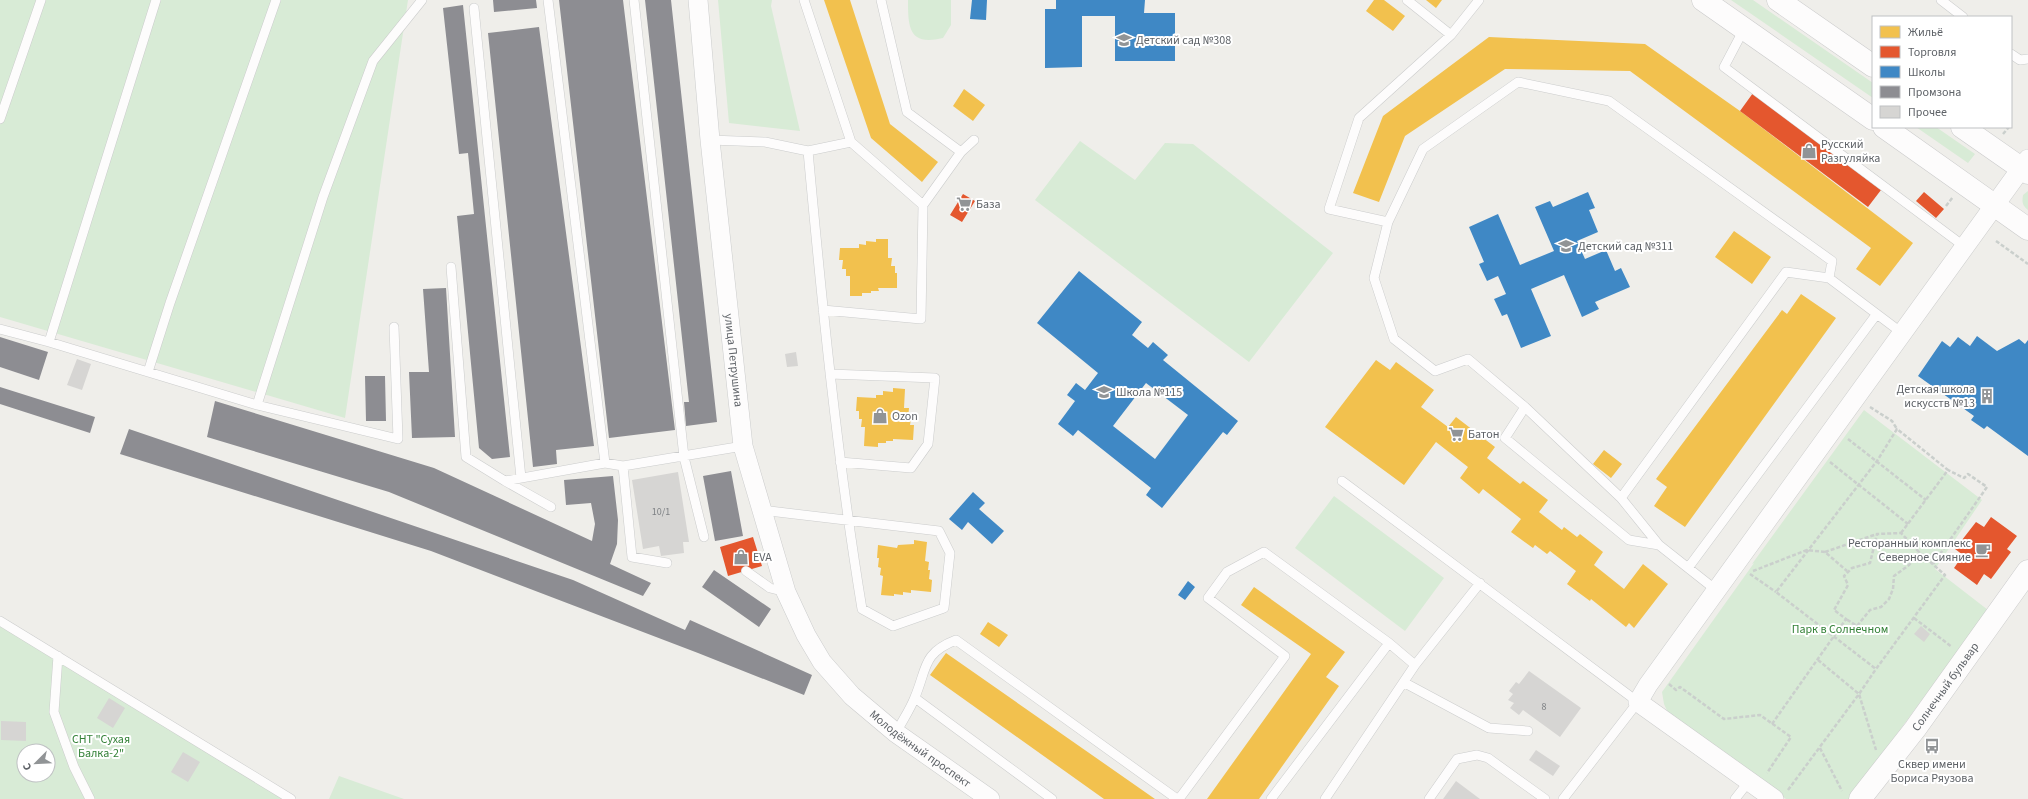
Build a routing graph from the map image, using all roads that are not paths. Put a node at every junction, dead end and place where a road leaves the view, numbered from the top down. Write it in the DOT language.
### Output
graph roads {
  1 [pos="41,0"];
  2 [pos="156,0"];
  3 [pos="276,0"];
  4 [pos="422,0"];
  5 [pos="548,0"];
  6 [pos="634,0"];
  7 [pos="698,0"];
  8 [pos="804,0"];
  9 [pos="880,0"];
  10 [pos="1407,0"];
  11 [pos="1479,0"];
  12 [pos="1703,0"];
  13 [pos="1778,0"];
  14 [pos="1941,0"];
  15 [pos="474,8"];
  16 [pos="1962,16"];
  17 [pos="1744,29"];
  18 [pos="1450,35"];
  19 [pos="2012,55"];
  20 [pos="2028,59"];
  21 [pos="1872,65"];
  22 [pos="1872,118"];
  23 [pos="0,119"];
  24 [pos="1885,128"];
  25 [pos="1964,128"];
  26 [pos="710,140"];
  27 [pos="974,140"];
  28 [pos="851,142"];
  29 [pos="808,151"];
  30 [pos="961,152"];
  31 [pos="2026,167"];
  32 [pos="923,205"];
  33 [pos="1996,206"];
  34 [pos="1388,222"];
  35 [pos="2028,229"];
  36 [pos="1965,247"];
  37 [pos="451,267"];
  38 [pos="1829,278"];
  39 [pos="823,310"];
  40 [pos="1876,315"];
  41 [pos="394,327"];
  42 [pos="0,329"];
  43 [pos="1902,333"];
  44 [pos="49,342"];
  45 [pos="148,372"];
  46 [pos="830,374"];
  47 [pos="257,405"];
  48 [pos="1525,407"];
  49 [pos="743,446"];
  50 [pos="684,457"];
  51 [pos="840,462"];
  52 [pos="605,463"];
  53 [pos="623,466"];
  54 [pos="521,478"];
  55 [pos="505,481"];
  56 [pos="1342,481"];
  57 [pos="1621,498"];
  58 [pos="551,507"];
  59 [pos="761,510"];
  60 [pos="847,520"];
  61 [pos="704,537"];
  62 [pos="1659,545"];
  63 [pos="667,563"];
  64 [pos="1688,568"];
  65 [pos="746,571"];
  66 [pos="2028,571"];
  67 [pos="1480,583"];
  68 [pos="1716,590"];
  69 [pos="786,592"];
  70 [pos="0,622"];
  71 [pos="1389,643"];
  72 [pos="58,656"];
  73 [pos="1416,665"];
  74 [pos="1404,683"];
  75 [pos="852,696"];
  76 [pos="915,698"];
  77 [pos="1638,702"];
  78 [pos="1528,731"];
  79 [pos="896,733"];
  80 [pos="1758,777"];
  81 [pos="1851,796"];
  82 [pos="1779,797"];
  83 [pos="90,799"];
  84 [pos="291,799"];
  85 [pos="990,799"];
  86 [pos="1052,799"];
  87 [pos="1178,799"];
  88 [pos="1271,799"];
  89 [pos="1325,799"];
  90 [pos="1429,799"];
  91 [pos="1545,799"];
  92 [pos="1563,799"];
  93 [pos="1735,799"];
  1 -- 23 [label="lane"];
  2 -- 44 [label="lane"];
  3 -- 45 [label="lane"];
  4 -- 47 [label="lane"];
  5 -- 52 [label="lane"];
  6 -- 50 [label="lane"];
  7 -- 26 [label="street, улица Петрушина"];
  8 -- 28 [label="lane"];
  9 -- 30 [label="lane"];
  10 -- 18 [label="lane"];
  11 -- 18 [label="lane"];
  12 -- 17 [label="main road"];
  13 -- 21 [label="main road"];
  14 -- 16 [label="lane"];
  15 -- 54 [label="lane"];
  17 -- 22 [label="main road"];
  17 -- 36 [label="lane"];
  18 -- 34 [label="lane"];
  19 -- 20 [label="lane"];
  24 -- 33 [label="main road"];
  25 -- 31 [label="main road"];
  26 -- 29 [label="lane"];
  26 -- 49 [label="street, улица Петрушина"];
  27 -- 30 [label="lane"];
  28 -- 29 [label="lane"];
  28 -- 32 [label="lane"];
  29 -- 39 [label="lane"];
  30 -- 32 [label="lane"];
  31 -- 33 [label="street"];
  32 -- 39 [label="lane"];
  33 -- 35 [label="main road"];
  33 -- 36 [label="street"];
  34 -- 38 [label="lane"];
  34 -- 48 [label="lane"];
  36 -- 43 [label="street"];
  37 -- 55 [label="lane"];
  38 -- 40 [label="lane"];
  38 -- 57 [label="lane"];
  39 -- 46 [label="lane"];
  40 -- 43 [label="lane"];
  40 -- 64 [label="lane"];
  41 -- 47 [label="lane"];
  42 -- 44 [label="lane"];
  43 -- 68 [label="street"];
  44 -- 45 [label="lane"];
  45 -- 47 [label="lane"];
  46 -- 51 [label="lane"];
  46 -- 51 [label="lane"];
  48 -- 57 [label="lane"];
  48 -- 62 [label="lane"];
  49 -- 50 [label="lane"];
  49 -- 59 [label="street, улица Петрушина"];
  50 -- 53 [label="lane"];
  50 -- 61 [label="lane"];
  51 -- 60 [label="lane"];
  52 -- 53 [label="lane"];
  52 -- 54 [label="lane"];
  53 -- 63 [label="lane"];
  54 -- 55 [label="lane"];
  55 -- 58 [label="lane"];
  56 -- 67 [label="lane"];
  57 -- 62 [label="lane"];
  59 -- 60 [label="lane"];
  59 -- 69 [label="street, улица Петрушина"];
  60 -- 60 [label="lane"];
  62 -- 64 [label="lane"];
  64 -- 68 [label="lane"];
  65 -- 69 [label="lane"];
  66 -- 81 [label="main road, Солнечный бульвар"];
  67 -- 73 [label="lane"];
  67 -- 77 [label="lane"];
  68 -- 77 [label="street"];
  69 -- 75 [label="street, улица Петрушина"];
  70 -- 72 [label="lane"];
  71 -- 73 [label="lane"];
  71 -- 87 [label="lane"];
  71 -- 88 [label="lane"];
  72 -- 83 [label="lane"];
  72 -- 84 [label="lane"];
  73 -- 74 [label="lane"];
  74 -- 78 [label="lane"];
  74 -- 89 [label="lane"];
  75 -- 79 [label="street, Молодёжный проспект"];
  76 -- 79 [label="lane"];
  76 -- 86 [label="lane"];
  76 -- 87 [label="lane"];
  77 -- 80 [label="street"];
  77 -- 92 [label="lane"];
  79 -- 85 [label="street, Молодёжный проспект"];
  80 -- 82 [label="street"];
  80 -- 93 [label="lane"];
  90 -- 91 [label="lane"];
}
